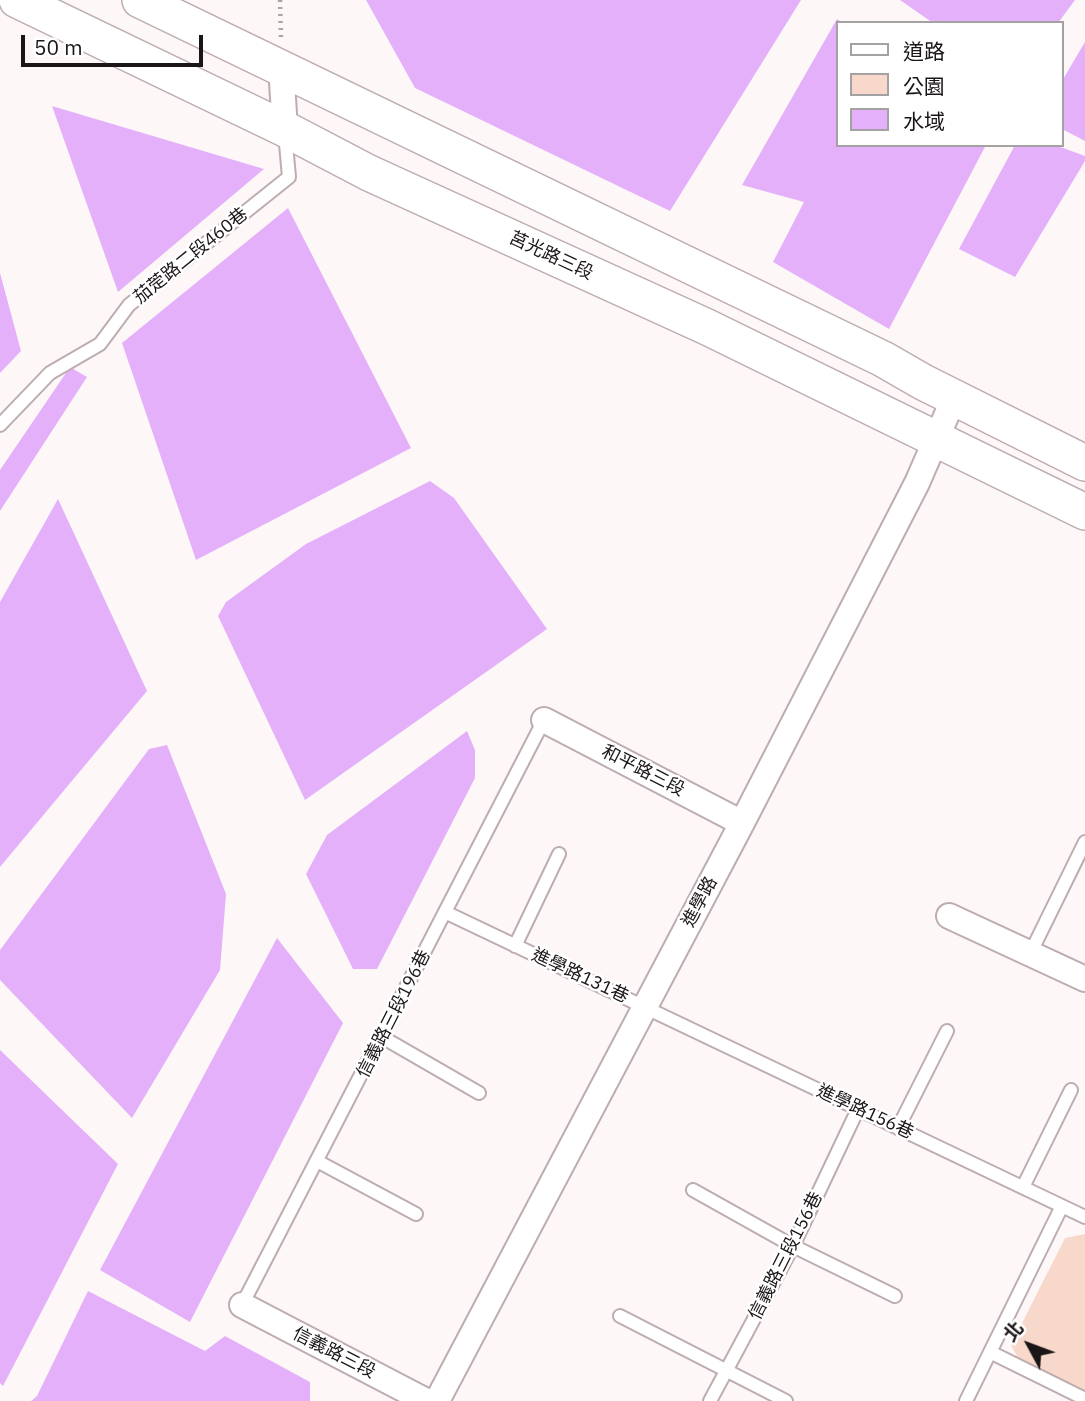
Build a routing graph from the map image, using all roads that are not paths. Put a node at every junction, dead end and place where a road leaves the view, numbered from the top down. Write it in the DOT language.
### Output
graph roads {
  1 [pos="17,0"];
  2 [pos="141,0"];
  3 [pos="281,67"];
  4 [pos="285,129"];
  5 [pos="954,398"];
  6 [pos="0,425"];
  7 [pos="936,441"];
  8 [pos="1085,463"];
  9 [pos="1085,512"];
  10 [pos="544,720"];
  11 [pos="742,822"];
  12 [pos="1085,842"];
  13 [pos="559,854"];
  14 [pos="447,913"];
  15 [pos="949,916"];
  16 [pos="515,946"];
  17 [pos="1030,954"];
  18 [pos="1085,979"];
  19 [pos="645,1007"];
  20 [pos="947,1031"];
  21 [pos="382,1037"];
  22 [pos="1071,1090"];
  23 [pos="479,1093"];
  24 [pos="858,1109"];
  25 [pos="898,1128"];
  26 [pos="317,1161"];
  27 [pos="1023,1187"];
  28 [pos="693,1190"];
  29 [pos="1062,1206"];
  30 [pos="416,1214"];
  31 [pos="1085,1216"];
  32 [pos="793,1246"];
  33 [pos="895,1296"];
  34 [pos="242,1306"];
  35 [pos="620,1316"];
  36 [pos="990,1352"];
  37 [pos="725,1370"];
  38 [pos="1085,1399"];
  39 [pos="426,1401"];
  40 [pos="437,1401"];
  41 [pos="710,1401"];
  42 [pos="786,1401"];
  43 [pos="966,1401"];
  1 -- 4 [label="street, 莒光路三段"];
  2 -- 3 [label="street"];
  3 -- 4 [label="street"];
  3 -- 5 [label="street"];
  4 -- 6 [label="lane, 茄萣路二段460巷"];
  4 -- 7 [label="street, 莒光路三段"];
  5 -- 7 [label="street, 進學路"];
  5 -- 8 [label="street"];
  7 -- 9 [label="street, 莒光路三段"];
  7 -- 11 [label="street, 進學路"];
  10 -- 11 [label="street, 和平路三段"];
  10 -- 14 [label="lane, 信義路三段196巷"];
  11 -- 19 [label="street, 進學路"];
  12 -- 17 [label="lane"];
  13 -- 16 [label="lane, 進學路131巷"];
  14 -- 16 [label="lane, 進學路131巷"];
  14 -- 21 [label="lane, 信義路三段196巷"];
  15 -- 17 [label="street"];
  16 -- 19 [label="lane, 進學路131巷"];
  17 -- 18 [label="street"];
  19 -- 24 [label="lane, 進學路156巷"];
  19 -- 40 [label="street, 進學路"];
  20 -- 25 [label="lane"];
  21 -- 23 [label="lane"];
  21 -- 26 [label="lane, 信義路三段196巷"];
  22 -- 27 [label="lane"];
  24 -- 25 [label="lane, 進學路156巷"];
  24 -- 32 [label="lane, 信義路三段156巷"];
  25 -- 27 [label="lane, 進學路156巷"];
  26 -- 30 [label="lane"];
  26 -- 34 [label="lane, 信義路三段196巷"];
  27 -- 29 [label="lane, 進學路156巷"];
  28 -- 32 [label="lane"];
  29 -- 31 [label="lane, 進學路156巷"];
  29 -- 36 [label="lane"];
  32 -- 33 [label="lane"];
  32 -- 37 [label="lane, 信義路三段156巷"];
  34 -- 39 [label="street, 信義路三段"];
  35 -- 37 [label="lane"];
  36 -- 38 [label="lane"];
  36 -- 43 [label="lane"];
  37 -- 41 [label="lane, 信義路三段156巷"];
  37 -- 42 [label="lane"];
}
